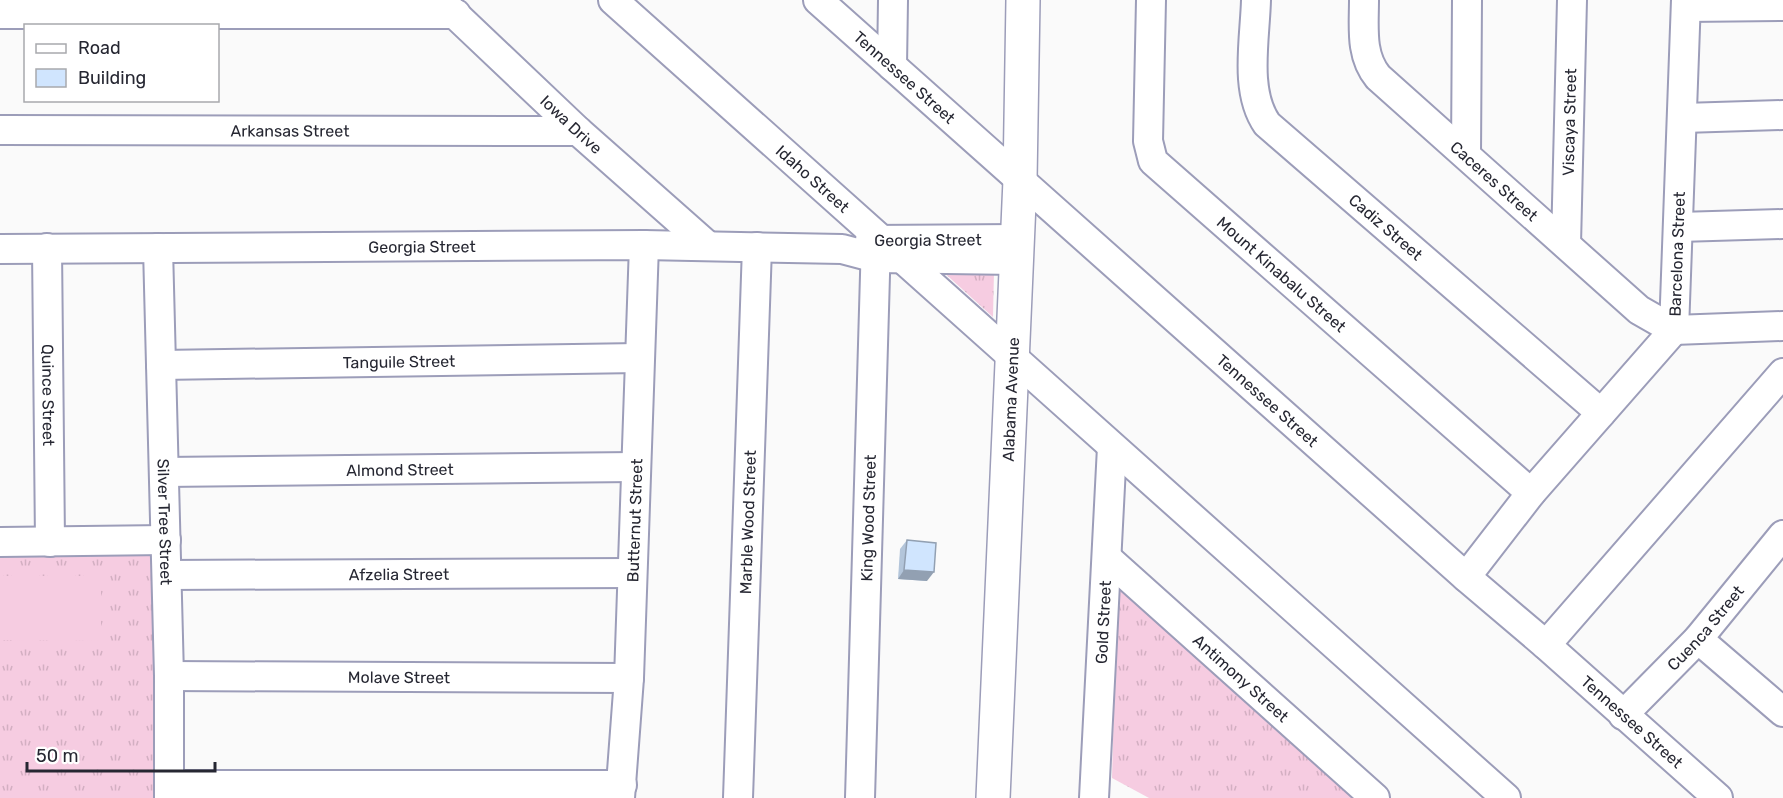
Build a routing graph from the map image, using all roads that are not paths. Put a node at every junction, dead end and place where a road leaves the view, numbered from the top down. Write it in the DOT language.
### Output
graph roads {
  1 [pos="613,0"];
  2 [pos="818,0"];
  3 [pos="893,0"];
  4 [pos="1023,0"];
  5 [pos="1151,0"];
  6 [pos="1256,0"];
  7 [pos="1364,0"];
  8 [pos="1467,0"];
  9 [pos="1572,0"];
  10 [pos="1686,4"];
  11 [pos="1783,6"];
  12 [pos="448,7"];
  13 [pos="0,14"];
  14 [pos="892,66"];
  15 [pos="1783,115"];
  16 [pos="1683,117"];
  17 [pos="0,130"];
  18 [pos="578,131"];
  19 [pos="1466,154"];
  20 [pos="1020,180"];
  21 [pos="1783,224"];
  22 [pos="1679,227"];
  23 [pos="1566,244"];
  24 [pos="644,245"];
  25 [pos="708,246"];
  26 [pos="757,247"];
  27 [pos="47,248"];
  28 [pos="158,248"];
  29 [pos="0,249"];
  30 [pos="1017,250"];
  31 [pos="884,251"];
  32 [pos="1783,326"];
  33 [pos="1674,330"];
  34 [pos="639,358"];
  35 [pos="1012,358"];
  36 [pos="161,365"];
  37 [pos="1783,373"];
  38 [pos="1601,413"];
  39 [pos="1112,447"];
  40 [pos="636,466"];
  41 [pos="164,472"];
  42 [pos="1531,493"];
  43 [pos="1783,535"];
  44 [pos="166,540"];
  45 [pos="0,542"];
  46 [pos="50,542"];
  47 [pos="1107,558"];
  48 [pos="1774,565"];
  49 [pos="632,573"];
  50 [pos="167,575"];
  51 [pos="1466,577"];
  52 [pos="1698,639"];
  53 [pos="1546,645"];
  54 [pos="169,676"];
  55 [pos="628,678"];
  56 [pos="1783,712"];
  57 [pos="1623,715"];
  58 [pos="169,792"];
  59 [pos="621,792"];
  60 [pos="1096,797"];
  61 [pos="738,798"];
  62 [pos="860,798"];
  63 [pos="993,798"];
  64 [pos="1375,798"];
  65 [pos="1506,798"];
  66 [pos="1718,798"];
  1 -- 31 [label="street, Idaho Street"];
  2 -- 14 [label="street, Tennessee Street"];
  3 -- 14 [label="street"];
  4 -- 20 [label="street, Alabama Avenue"];
  5 -- 42 [label="street, Mount Kinabalu Street"];
  6 -- 38 [label="street, Cadiz Street"];
  7 -- 19 [label="street, Caceres Street"];
  8 -- 19 [label="street"];
  9 -- 23 [label="street, Viscaya Street"];
  10 -- 11 [label="street"];
  10 -- 16 [label="street, Barcelona Street"];
  12 -- 13 [label="street"];
  12 -- 18 [label="street, Iowa Drive"];
  14 -- 20 [label="street, Tennessee Street"];
  15 -- 16 [label="street"];
  16 -- 22 [label="street, Barcelona Street"];
  17 -- 18 [label="street, Arkansas Street"];
  18 -- 25 [label="street, Iowa Drive"];
  19 -- 23 [label="street, Caceres Street"];
  20 -- 30 [label="street, Alabama Avenue"];
  20 -- 51 [label="street, Tennessee Street"];
  21 -- 22 [label="street"];
  22 -- 33 [label="street, Barcelona Street"];
  23 -- 33 [label="street, Caceres Street"];
  24 -- 25 [label="street, Georgia Street"];
  24 -- 28 [label="street, Georgia Street"];
  24 -- 34 [label="street, Butternut Street"];
  25 -- 26 [label="street, Georgia Street"];
  26 -- 31 [label="street, Georgia Street"];
  26 -- 61 [label="street, Marble Wood Street"];
  27 -- 28 [label="street, Georgia Street"];
  27 -- 29 [label="street, Georgia Street"];
  27 -- 46 [label="street, Quince Street"];
  28 -- 36 [label="street, Silver Tree Street"];
  30 -- 31 [label="street, Georgia Street"];
  30 -- 35 [label="street, Alabama Avenue"];
  31 -- 35 [label="street, Idaho Street"];
  31 -- 62 [label="street, King Wood Street"];
  32 -- 33 [label="street"];
  33 -- 38 [label="street, Barcelona Street"];
  34 -- 36 [label="street, Tanguile Street"];
  34 -- 40 [label="street, Butternut Street"];
  35 -- 39 [label="street, Idaho Street"];
  35 -- 63 [label="street, Alabama Avenue"];
  36 -- 41 [label="street, Silver Tree Street"];
  37 -- 53 [label="street"];
  38 -- 42 [label="street, Barcelona Street"];
  39 -- 47 [label="street, Gold Street"];
  39 -- 65 [label="street, Idaho Street"];
  40 -- 41 [label="street, Almond Street"];
  40 -- 49 [label="street, Butternut Street"];
  41 -- 44 [label="street, Silver Tree Street"];
  42 -- 51 [label="street, Barcelona Street"];
  43 -- 48 [label="street, Cuenca Street"];
  44 -- 46 [label="street"];
  44 -- 50 [label="street, Silver Tree Street"];
  45 -- 46 [label="street"];
  47 -- 60 [label="street, Gold Street"];
  47 -- 64 [label="street, Antimony Street"];
  48 -- 52 [label="street, Cuenca Street"];
  49 -- 50 [label="street, Afzelia Street"];
  49 -- 55 [label="street, Butternut Street"];
  50 -- 54 [label="street, Silver Tree Street"];
  51 -- 53 [label="street, Tennessee Street"];
  52 -- 56 [label="street"];
  52 -- 57 [label="street, Cuenca Street"];
  53 -- 57 [label="street, Tennessee Street"];
  54 -- 55 [label="street, Molave Street"];
  54 -- 58 [label="street, Silver Tree Street"];
  55 -- 59 [label="street, Butternut Street"];
  57 -- 66 [label="street, Tennessee Street"];
  58 -- 59 [label="street"];
}
